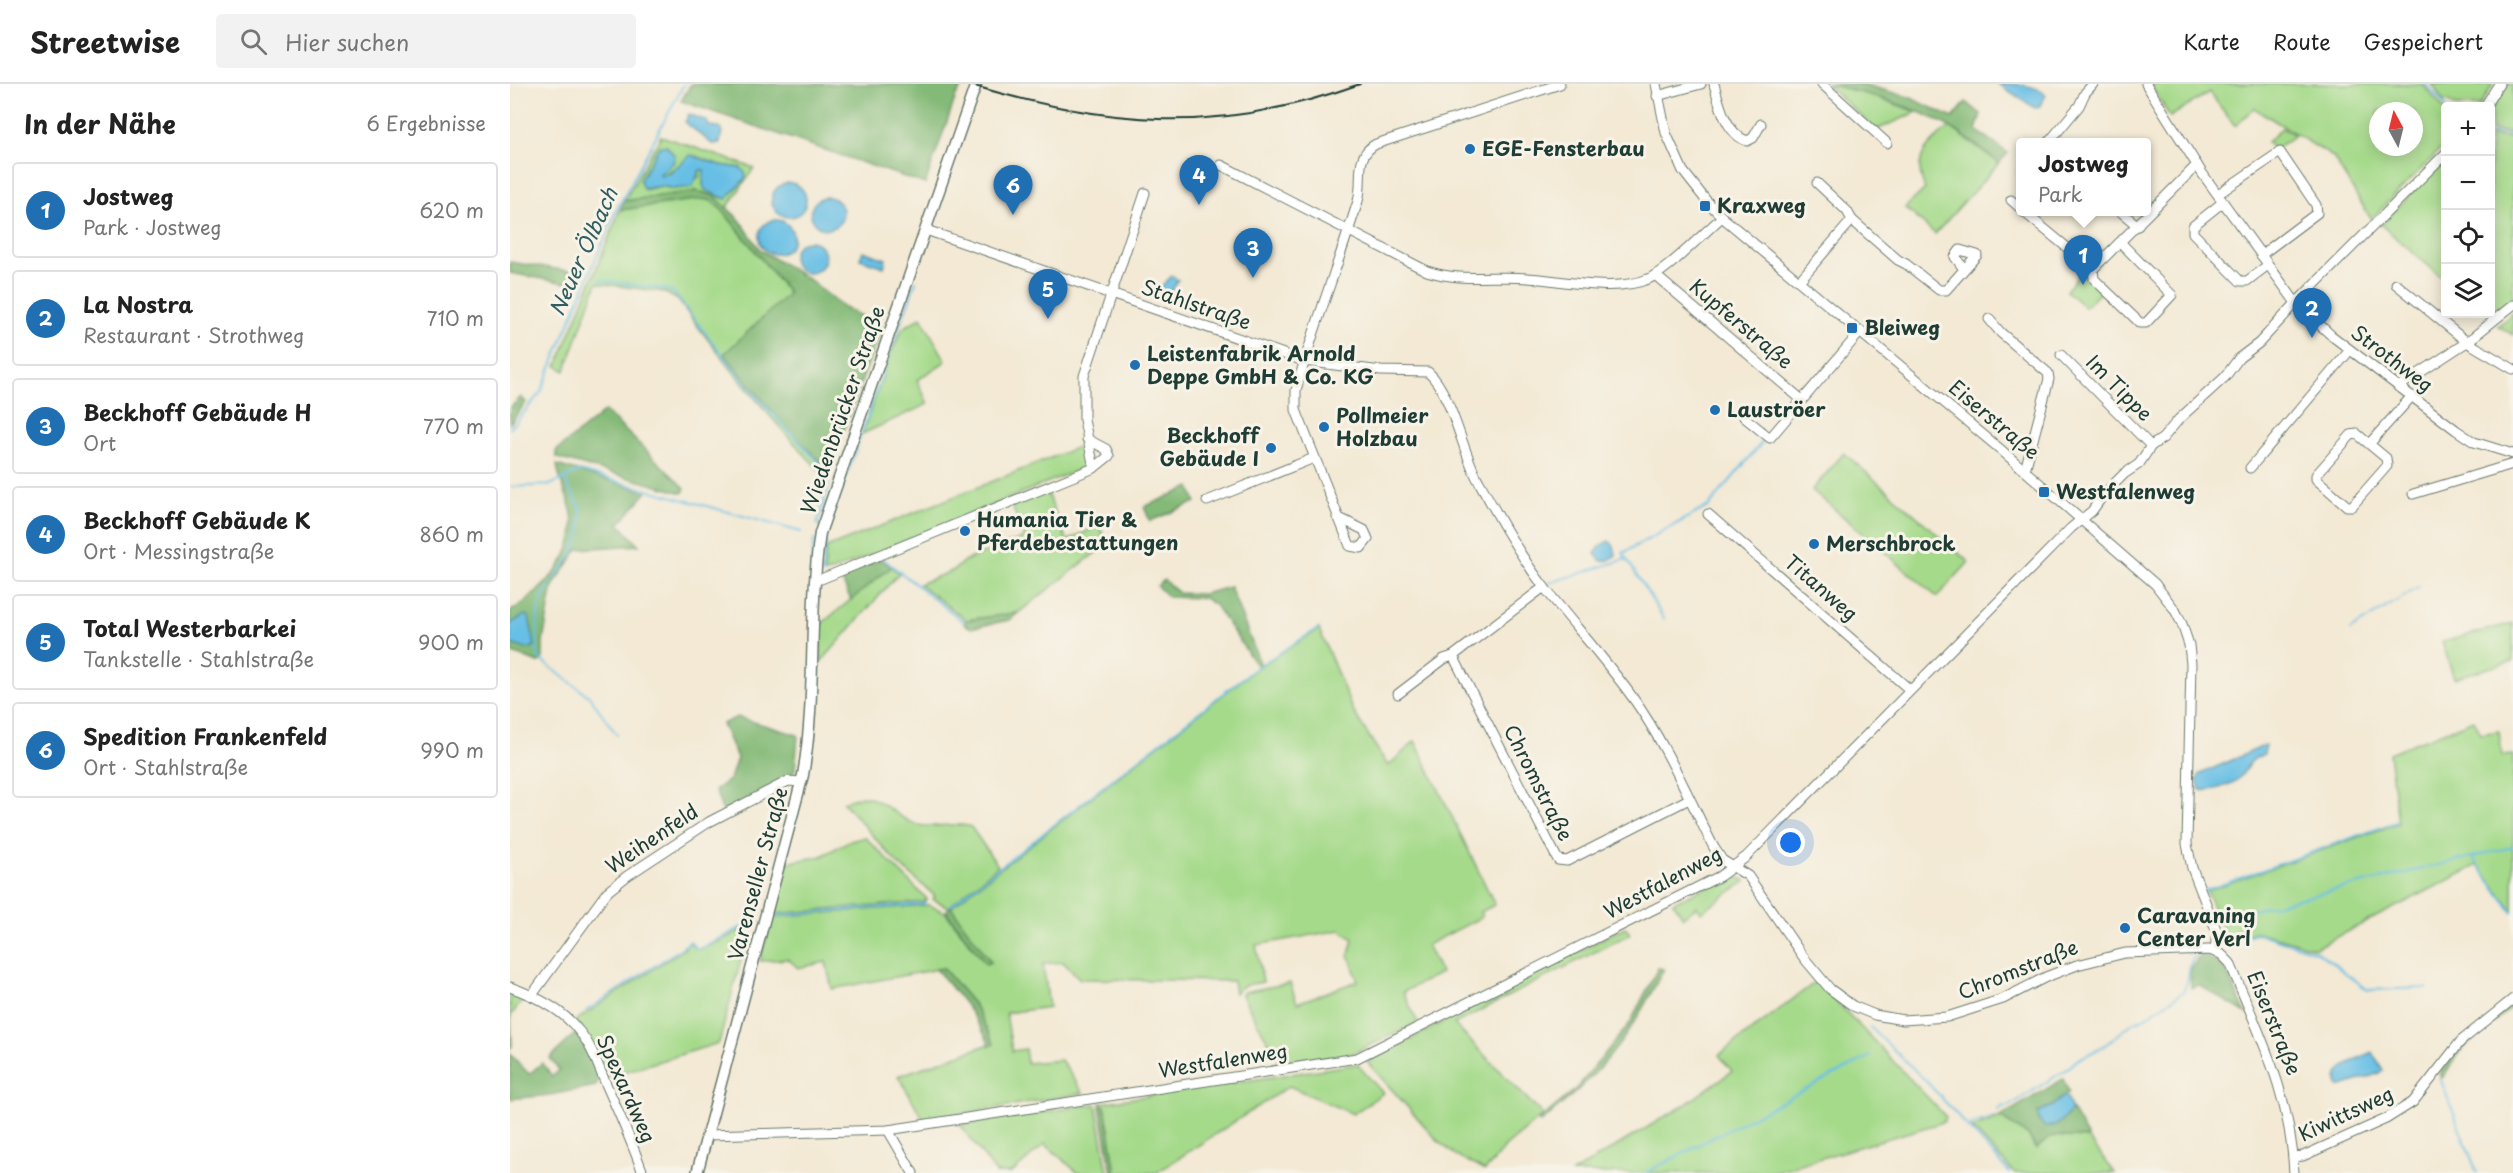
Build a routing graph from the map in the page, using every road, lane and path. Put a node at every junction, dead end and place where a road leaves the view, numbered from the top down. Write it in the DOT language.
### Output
graph roads {
  1 [pos="976,84"];
  2 [pos="1560,84"];
  3 [pos="1656,84"];
  4 [pos="1701,84"];
  5 [pos="1714,84"];
  6 [pos="1822,84"];
  7 [pos="2093,84"];
  8 [pos="2146,84"];
  9 [pos="2499,84"];
  10 [pos="1657,96"];
  11 [pos="2488,102"];
  12 [pos="1761,124"];
  13 [pos="2052,138"];
  14 [pos="1887,143"];
  15 [pos="2442,156"];
  16 [pos="1221,165"];
  17 [pos="2197,165"];
  18 [pos="1817,183"];
  19 [pos="1145,193"];
  20 [pos="2221,198"];
  21 [pos="2011,200"];
  22 [pos="2016,204"];
  23 [pos="2151,213"];
  24 [pos="2029,216"];
  25 [pos="2126,216"];
  26 [pos="2148,216"];
  27 [pos="1722,217"];
  28 [pos="1852,220"];
  29 [pos="2138,226"];
  30 [pos="926,230"];
  31 [pos="1349,230"];
  32 [pos="2121,243"];
  33 [pos="2260,255"];
  34 [pos="2268,265"];
  35 [pos="1964,269"];
  36 [pos="2093,269"];
  37 [pos="1655,275"];
  38 [pos="1800,280"];
  39 [pos="2396,284"];
  40 [pos="1111,294"];
  41 [pos="2296,303"];
  42 [pos="2513,305"];
  43 [pos="1989,319"];
  44 [pos="1861,331"];
  45 [pos="2467,342"];
  46 [pos="2350,350"];
  47 [pos="2061,355"];
  48 [pos="1304,361"];
  49 [pos="2513,369"];
  50 [pos="1428,372"];
  51 [pos="2398,387"];
  52 [pos="2412,396"];
  53 [pos="1802,400"];
  54 [pos="1744,417"];
  55 [pos="1087,440"];
  56 [pos="2370,443"];
  57 [pos="2151,446"];
  58 [pos="2513,454"];
  59 [pos="1314,458"];
  60 [pos="2513,464"];
  61 [pos="1094,468"];
  62 [pos="2250,468"];
  63 [pos="2025,470"];
  64 [pos="2413,494"];
  65 [pos="1207,501"];
  66 [pos="1708,514"];
  67 [pos="1337,517"];
  68 [pos="2081,519"];
  69 [pos="816,579"];
  70 [pos="1544,586"];
  71 [pos="1453,656"];
  72 [pos="1910,690"];
  73 [pos="1398,694"];
  74 [pos="801,782"];
  75 [pos="1689,799"];
  76 [pos="1734,867"];
  77 [pos="2215,951"];
  78 [pos="510,987"];
  79 [pos="532,995"];
  80 [pos="2513,999"];
  81 [pos="888,1131"];
  82 [pos="707,1135"];
  83 [pos="2293,1157"];
  84 [pos="643,1173"];
  85 [pos="697,1173"];
  86 [pos="912,1173"];
  87 [pos="2294,1173"];
  1 -- 30 [label="main road, Wiedenbrücker Straße"];
  2 -- 31 [label="street"];
  3 -- 10 [label="street, Eiserstraße"];
  4 -- 10 [label="street"];
  5 -- 12 [label="street"];
  6 -- 14 [label="street"];
  7 -- 13 [label="street"];
  8 -- 17 [label="street, Strothweg"];
  9 -- 11 [label="street"];
  10 -- 27 [label="street, Eiserstraße"];
  15 -- 41 [label="street, Westfalenweg"];
  16 -- 31 [label="street"];
  17 -- 20 [label="street, Strothweg"];
  17 -- 23 [label="street"];
  18 -- 28 [label="street"];
  19 -- 40 [label="street, Stahlstraße"];
  20 -- 33 [label="street, Strothweg"];
  20 -- 33 [label="street"];
  20 -- 34 [label="street"];
  21 -- 22 [label="street"];
  24 -- 36 [label="street"];
  25 -- 29 [label="street"];
  26 -- 29 [label="street"];
  27 -- 37 [label="street"];
  27 -- 38 [label="street, Eiserstraße"];
  28 -- 35 [label="street"];
  28 -- 38 [label="street"];
  29 -- 32 [label="street"];
  30 -- 40 [label="street, Stahlstraße"];
  30 -- 69 [label="main road, Wiedenbrücker Straße"];
  31 -- 37 [label="street"];
  31 -- 48 [label="street"];
  32 -- 36 [label="street"];
  32 -- 36 [label="street"];
  33 -- 34 [label="street, Strothweg"];
  34 -- 41 [label="street, Strothweg"];
  37 -- 53 [label="street, Kupferstraße"];
  38 -- 44 [label="street, Eiserstraße"];
  39 -- 45 [label="street"];
  40 -- 48 [label="street, Stahlstraße"];
  40 -- 55 [label="street"];
  41 -- 46 [label="street, Strothweg"];
  41 -- 57 [label="street, Westfalenweg"];
  42 -- 45 [label="street"];
  43 -- 63 [label="street"];
  44 -- 53 [label="street"];
  44 -- 63 [label="street, Eiserstraße"];
  45 -- 49 [label="street"];
  45 -- 51 [label="street"];
  46 -- 51 [label="street, Strothweg"];
  46 -- 62 [label="street"];
  47 -- 57 [label="street, Im Tippe"];
  48 -- 50 [label="street, Stahlstraße"];
  48 -- 59 [label="street"];
  50 -- 70 [label="street, Chromstraße"];
  51 -- 52 [label="street, Strothweg"];
  52 -- 56 [label="street"];
  52 -- 58 [label="street, Strothweg"];
  53 -- 54 [label="street"];
  55 -- 61 [label="street"];
  55 -- 61 [label="street"];
  56 -- 56 [label="street"];
  57 -- 68 [label="street, Westfalenweg"];
  59 -- 65 [label="street"];
  59 -- 67 [label="street"];
  60 -- 64 [label="street"];
  61 -- 69 [label="street"];
  63 -- 68 [label="street, Eiserstraße"];
  66 -- 72 [label="street, Titanweg"];
  68 -- 72 [label="street, Westfalenweg"];
  68 -- 77 [label="street, Eiserstraße"];
  69 -- 74 [label="main road, Varenseller Straße"];
  70 -- 71 [label="street"];
  70 -- 75 [label="street, Chromstraße"];
  71 -- 73 [label="street"];
  71 -- 75 [label="street, Chromstraße"];
  72 -- 76 [label="street, Westfalenweg"];
  74 -- 79 [label="street, Weihenfeld"];
  74 -- 82 [label="main road, Varenseller Straße"];
  75 -- 76 [label="street, Chromstraße"];
  76 -- 77 [label="street, Chromstraße"];
  76 -- 81 [label="street, Westfalenweg"];
  77 -- 83 [label="street, Eiserstraße"];
  78 -- 79 [label="street, Spexardweg"];
  79 -- 84 [label="street, Spexardweg"];
  80 -- 83 [label="street, Kiwittsweg"];
  81 -- 82 [label="street, Westfalenweg"];
  81 -- 86 [label="street"];
  82 -- 85 [label="main road, Varenseller Straße"];
  83 -- 87 [label="street, Eiserstraße"];
}
